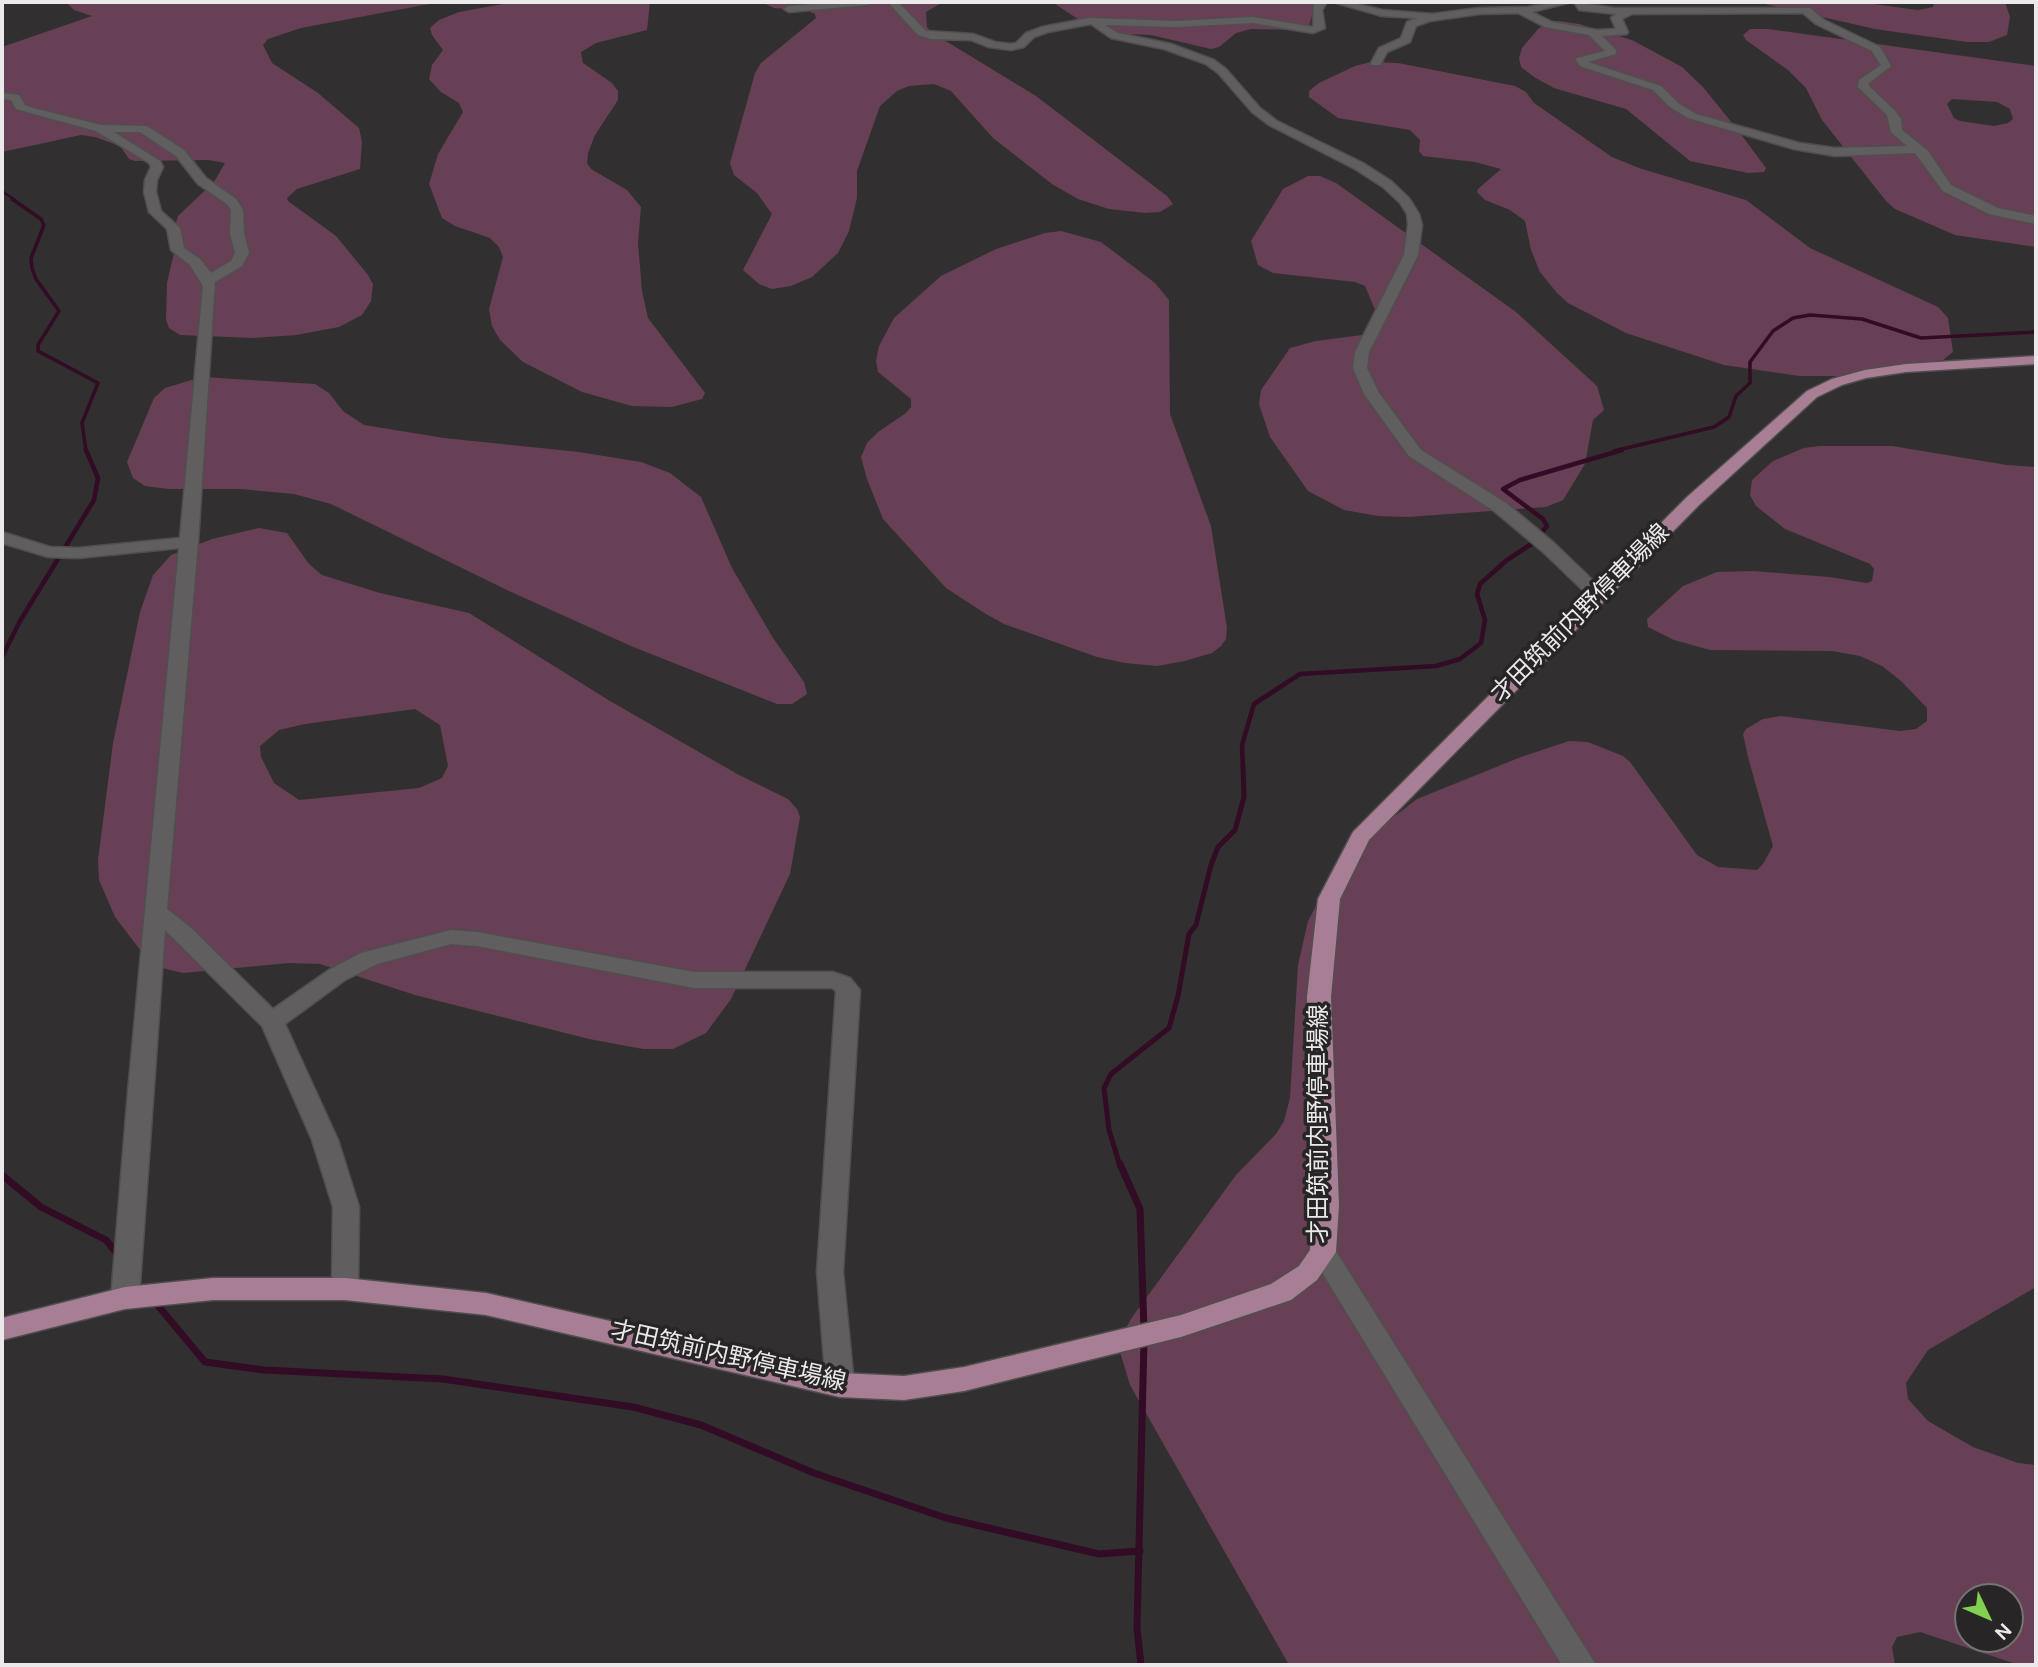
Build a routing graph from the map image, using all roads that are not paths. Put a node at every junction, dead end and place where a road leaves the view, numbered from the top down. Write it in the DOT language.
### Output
graph roads {
  1 [pos="867,2"];
  2 [pos="893,2"];
  3 [pos="1322,2"];
  4 [pos="1338,2"];
  5 [pos="1566,2"];
  6 [pos="1579,2"];
  7 [pos="789,9"];
  8 [pos="1519,10"];
  9 [pos="1628,12"];
  10 [pos="1433,17"];
  11 [pos="1093,21"];
  12 [pos="1594,33"];
  13 [pos="1376,62"];
  14 [pos="2,96"];
  15 [pos="100,128"];
  16 [pos="1919,149"];
  17 [pos="2036,220"];
  18 [pos="208,281"];
  19 [pos="2036,359"];
  20 [pos="2,537"];
  21 [pos="189,542"];
  22 [pos="1599,596"];
  23 [pos="155,911"];
  24 [pos="272,1021"];
  25 [pos="1323,1252"];
  26 [pos="345,1289"];
  27 [pos="125,1298"];
  28 [pos="2,1328"];
  29 [pos="840,1385"];
  30 [pos="1580,1665"];
  1 -- 7 [label="street"];
  2 -- 11 [label="street"];
  3 -- 11 [label="street"];
  4 -- 10 [label="street"];
  5 -- 8 [label="street"];
  6 -- 9 [label="street"];
  8 -- 10 [label="street"];
  8 -- 12 [label="street"];
  9 -- 12 [label="street"];
  9 -- 16 [label="street"];
  10 -- 13 [label="street"];
  11 -- 22 [label="street"];
  12 -- 16 [label="street"];
  14 -- 15 [label="street"];
  15 -- 18 [label="street"];
  15 -- 18 [label="street"];
  16 -- 17 [label="street"];
  18 -- 21 [label="street"];
  19 -- 22 [label="main road, 才田筑前内野停車場線"];
  20 -- 21 [label="street"];
  21 -- 23 [label="street"];
  22 -- 25 [label="main road, 才田筑前内野停車場線"];
  23 -- 24 [label="street"];
  23 -- 27 [label="street"];
  24 -- 26 [label="street"];
  24 -- 29 [label="street"];
  25 -- 29 [label="main road, 才田筑前内野停車場線"];
  25 -- 30 [label="street"];
  26 -- 27 [label="main road, 才田筑前内野停車場線"];
  26 -- 29 [label="main road, 才田筑前内野停車場線"];
  27 -- 28 [label="main road, 才田筑前内野停車場線"];
}
